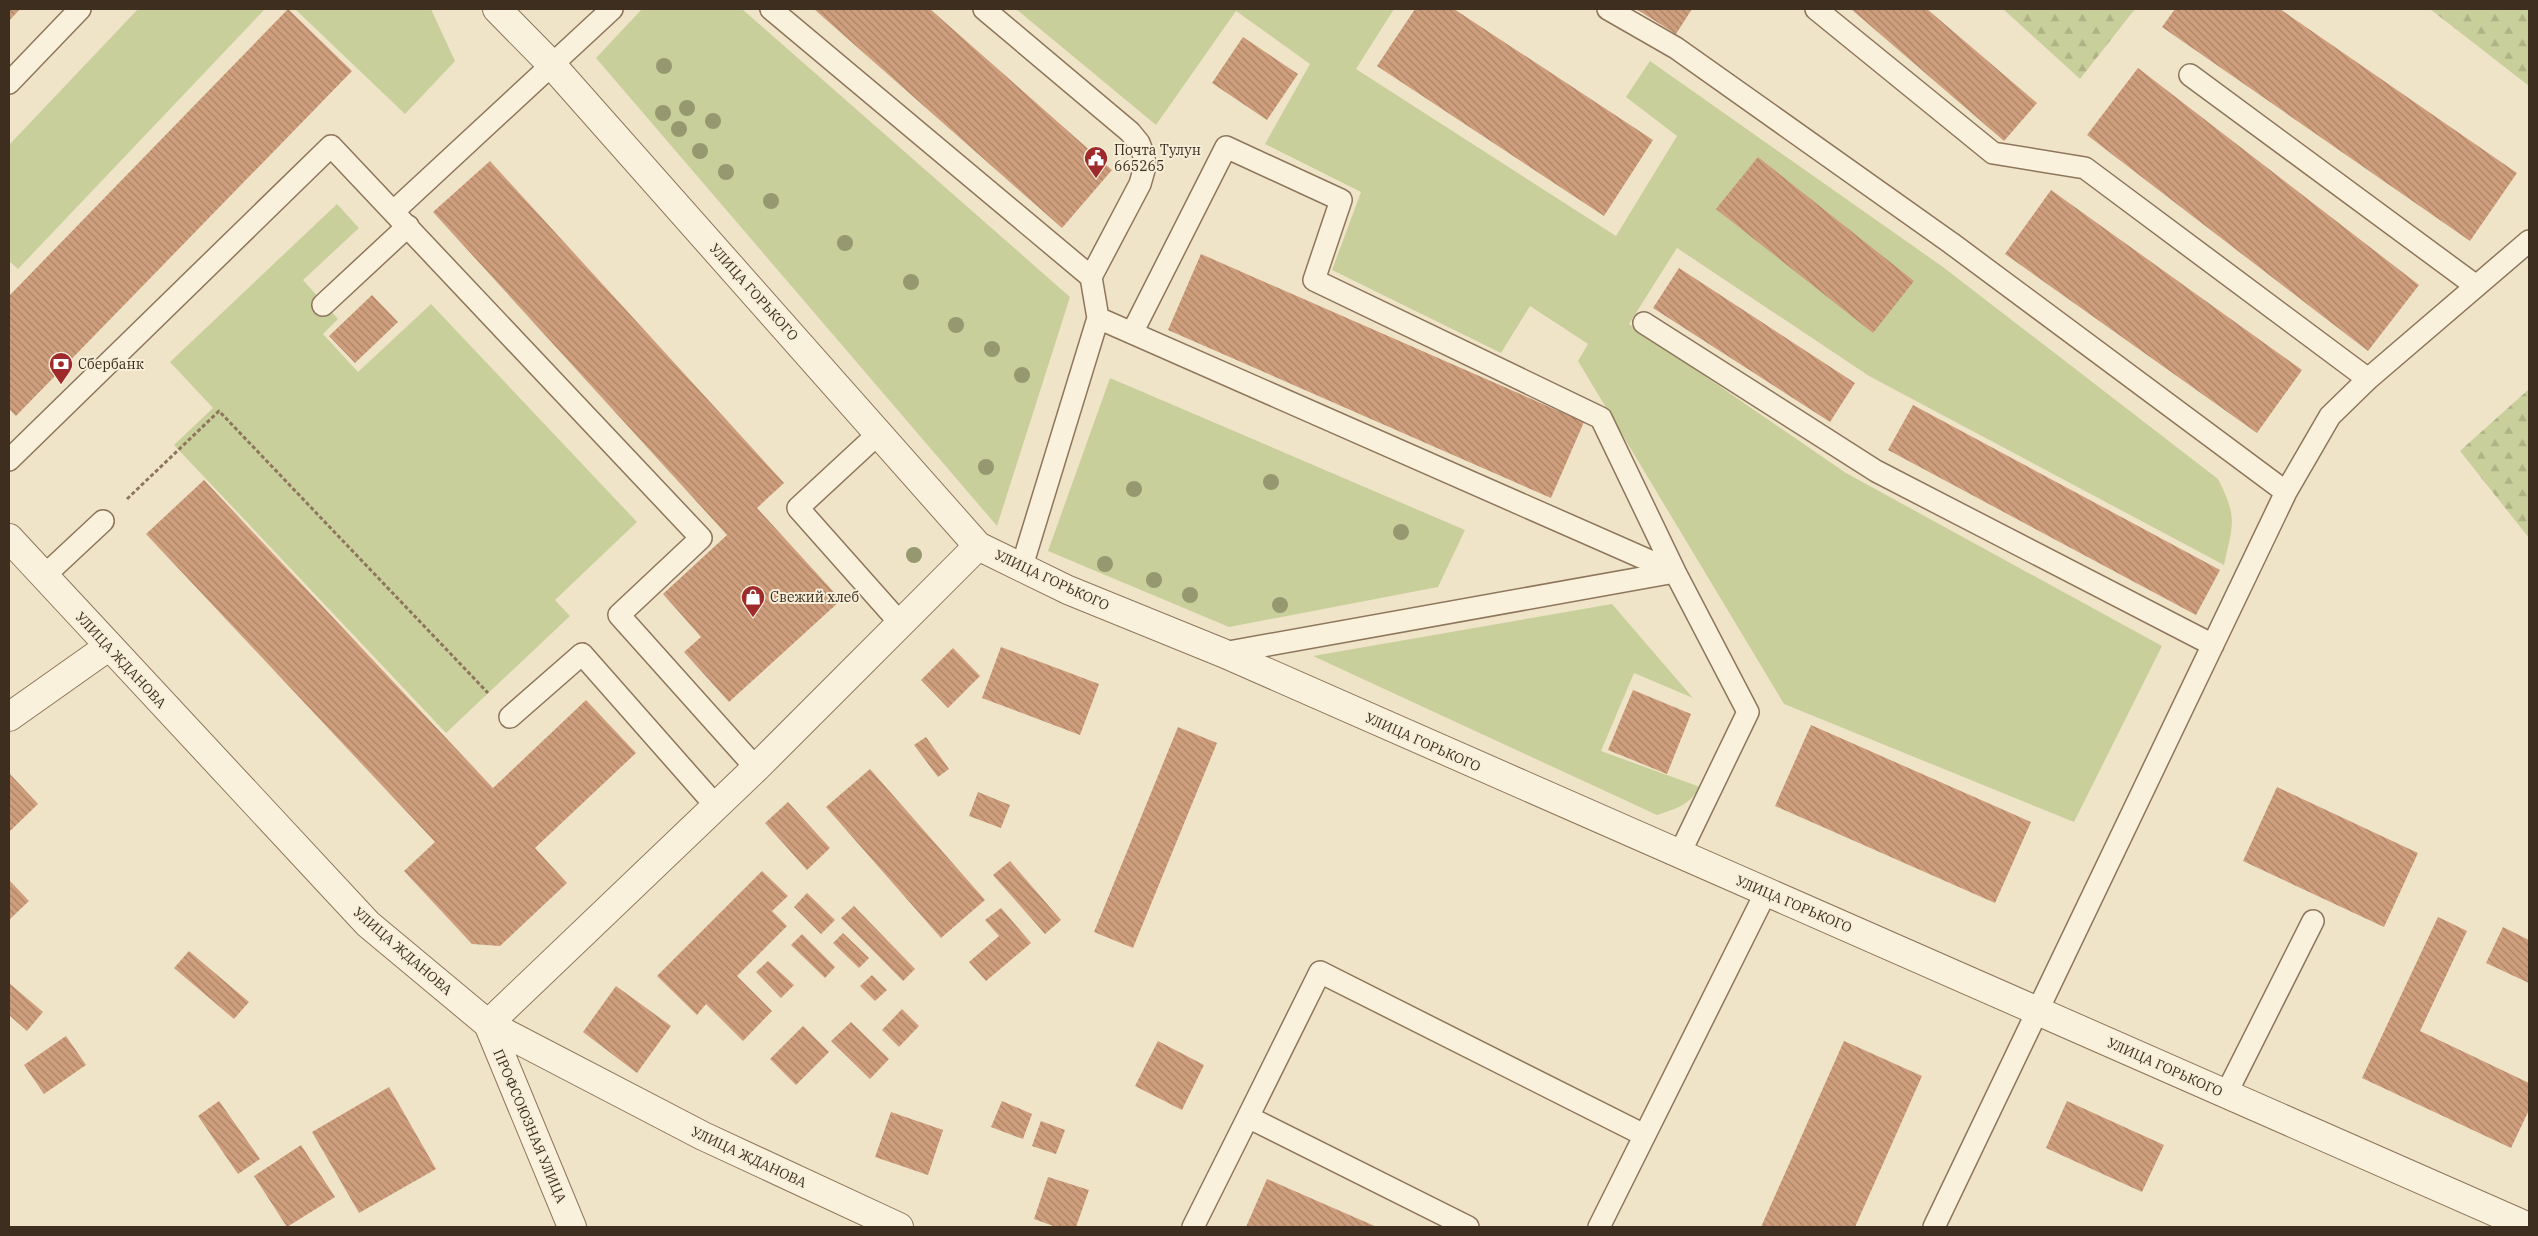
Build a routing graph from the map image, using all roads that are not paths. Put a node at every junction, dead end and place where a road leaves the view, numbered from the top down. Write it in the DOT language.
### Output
graph roads {
  1 [pos="80,9"];
  2 [pos="496,9"];
  3 [pos="612,9"];
  4 [pos="771,9"];
  5 [pos="984,9"];
  6 [pos="1608,9"];
  7 [pos="1816,9"];
  8 [pos="552,65"];
  9 [pos="2190,75"];
  10 [pos="9,83"];
  11 [pos="401,218"];
  12 [pos="2529,241"];
  13 [pos="1091,277"];
  14 [pos="2476,286"];
  15 [pos="323,305"];
  16 [pos="1098,318"];
  17 [pos="1644,323"];
  18 [pos="1132,333"];
  19 [pos="2368,379"];
  20 [pos="879,433"];
  21 [pos="9,460"];
  22 [pos="2286,492"];
  23 [pos="102,521"];
  24 [pos="9,538"];
  25 [pos="978,546"];
  26 [pos="1022,566"];
  27 [pos="1675,572"];
  28 [pos="44,577"];
  29 [pos="901,624"];
  30 [pos="2213,645"];
  31 [pos="108,647"];
  32 [pos="1223,653"];
  33 [pos="9,717"];
  34 [pos="510,717"];
  35 [pos="756,768"];
  36 [pos="716,806"];
  37 [pos="1679,855"];
  38 [pos="1766,892"];
  39 [pos="2313,922"];
  40 [pos="2039,1011"];
  41 [pos="488,1024"];
  42 [pos="2226,1094"];
  43 [pos="1248,1117"];
  44 [pos="1644,1135"];
  45 [pos="572,1227"];
  46 [pos="899,1227"];
  47 [pos="1193,1227"];
  48 [pos="1468,1227"];
  49 [pos="1598,1227"];
  50 [pos="1934,1227"];
  51 [pos="2529,1227"];
  1 -- 10 [label="lane"];
  2 -- 8 [label="street, УЛИЦА ГОРЬКОГО"];
  3 -- 8 [label="lane"];
  4 -- 13 [label="lane"];
  5 -- 13 [label="lane"];
  6 -- 22 [label="lane"];
  7 -- 19 [label="lane"];
  8 -- 11 [label="lane"];
  8 -- 20 [label="street, УЛИЦА ГОРЬКОГО"];
  9 -- 14 [label="lane"];
  11 -- 15 [label="lane"];
  11 -- 21 [label="lane"];
  11 -- 35 [label="lane"];
  12 -- 14 [label="lane"];
  13 -- 16 [label="lane"];
  14 -- 19 [label="lane"];
  16 -- 18 [label="lane"];
  16 -- 26 [label="lane"];
  17 -- 30 [label="lane"];
  18 -- 27 [label="lane"];
  18 -- 27 [label="lane"];
  19 -- 22 [label="lane"];
  20 -- 25 [label="street, УЛИЦА ГОРЬКОГО"];
  20 -- 29 [label="lane"];
  22 -- 30 [label="lane"];
  23 -- 28 [label="lane"];
  24 -- 28 [label="street, УЛИЦА ЖДАНОВА"];
  25 -- 26 [label="street, УЛИЦА ГОРЬКОГО"];
  25 -- 29 [label="street"];
  26 -- 32 [label="street, УЛИЦА ГОРЬКОГО"];
  27 -- 32 [label="lane"];
  27 -- 37 [label="lane"];
  28 -- 31 [label="street, УЛИЦА ЖДАНОВА"];
  29 -- 35 [label="street"];
  30 -- 40 [label="lane"];
  31 -- 33 [label="street"];
  31 -- 41 [label="street, УЛИЦА ЖДАНОВА"];
  32 -- 37 [label="street, УЛИЦА ГОРЬКОГО"];
  34 -- 36 [label="lane"];
  35 -- 36 [label="street"];
  36 -- 41 [label="street"];
  37 -- 38 [label="street, УЛИЦА ГОРЬКОГО"];
  38 -- 40 [label="street, УЛИЦА ГОРЬКОГО"];
  38 -- 44 [label="lane"];
  39 -- 42 [label="lane"];
  40 -- 42 [label="street, УЛИЦА ГОРЬКОГО"];
  40 -- 50 [label="lane"];
  41 -- 45 [label="street, ПРОФСОЮЗНАЯ УЛИЦА"];
  41 -- 46 [label="street, УЛИЦА ЖДАНОВА"];
  42 -- 51 [label="street, УЛИЦА ГОРЬКОГО"];
  43 -- 44 [label="lane"];
  43 -- 47 [label="lane"];
  43 -- 48 [label="lane"];
  44 -- 49 [label="lane"];
}
